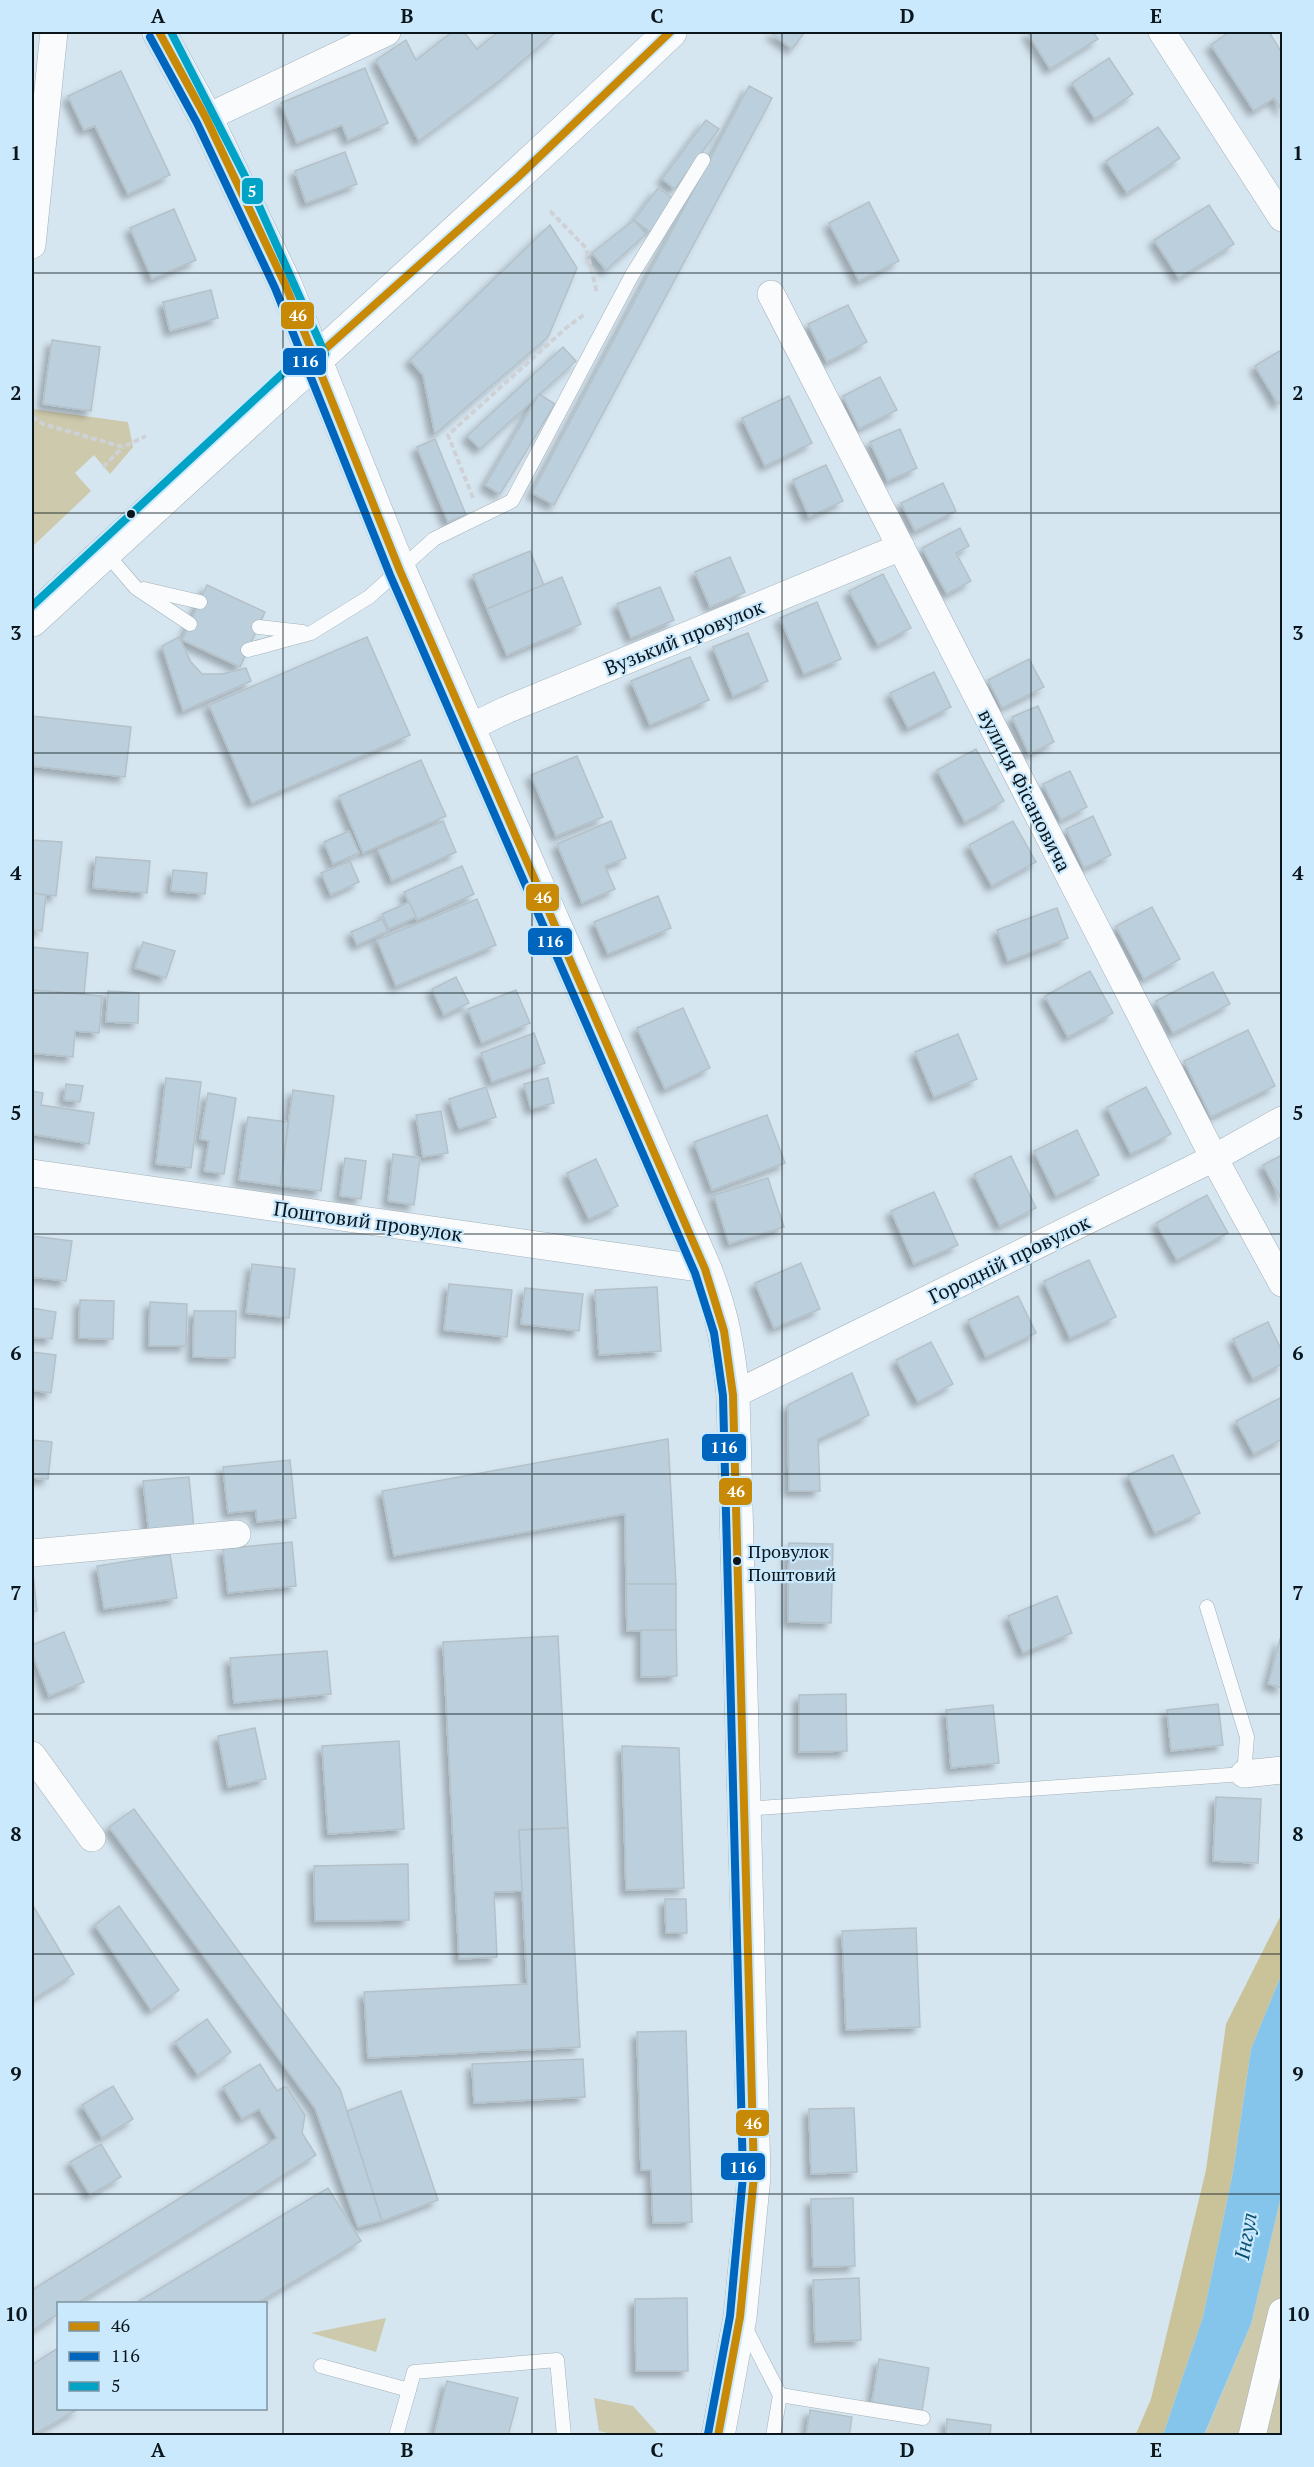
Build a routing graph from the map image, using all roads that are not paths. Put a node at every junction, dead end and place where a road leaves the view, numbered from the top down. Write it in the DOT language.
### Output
graph roads {
  1 [pos="54,32"];
  2 [pos="159,32"];
  3 [pos="387,32"];
  4 [pos="670,32"];
  5 [pos="1162,32"];
  6 [pos="206,118"];
  7 [pos="703,160"];
  8 [pos="1282,218"];
  9 [pos="32,245"];
  10 [pos="771,294"];
  11 [pos="315,358"];
  12 [pos="901,548"];
  13 [pos="105,552"];
  14 [pos="400,572"];
  15 [pos="136,588"];
  16 [pos="200,602"];
  17 [pos="32,620"];
  18 [pos="190,624"];
  19 [pos="259,627"];
  20 [pos="311,633"];
  21 [pos="248,650"];
  22 [pos="469,728"];
  23 [pos="1282,1120"];
  24 [pos="1214,1158"];
  25 [pos="32,1173"];
  26 [pos="705,1269"];
  27 [pos="1282,1283"];
  28 [pos="733,1395"];
  29 [pos="237,1534"];
  30 [pos="32,1553"];
  31 [pos="1207,1607"];
  32 [pos="32,1755"];
  33 [pos="1282,1770"];
  34 [pos="1244,1774"];
  35 [pos="41,1787"];
  36 [pos="744,1809"];
  37 [pos="92,1838"];
  38 [pos="1282,2312"];
  39 [pos="740,2317"];
  40 [pos="321,2366"];
  41 [pos="409,2390"];
  42 [pos="780,2395"];
  43 [pos="923,2418"];
  44 [pos="396,2436"];
  45 [pos="564,2436"];
  46 [pos="718,2436"];
  47 [pos="773,2436"];
  48 [pos="1252,2436"];
  1 -- 9 [label="street"];
  2 -- 6 [label="main road"];
  3 -- 6 [label="street"];
  4 -- 11 [label="main road"];
  5 -- 8 [label="street"];
  6 -- 11 [label="main road"];
  7 -- 14 [label="lane"];
  10 -- 12 [label="street, вулиця Фісановича"];
  11 -- 13 [label="main road"];
  11 -- 14 [label="main road"];
  12 -- 22 [label="street, Вузький провулок"];
  12 -- 24 [label="street, вулиця Фісановича"];
  13 -- 15 [label="lane"];
  13 -- 17 [label="main road"];
  14 -- 20 [label="lane"];
  14 -- 22 [label="main road"];
  15 -- 16 [label="lane"];
  15 -- 18 [label="lane"];
  19 -- 20 [label="lane"];
  20 -- 21 [label="lane"];
  22 -- 26 [label="main road"];
  23 -- 24 [label="street, Городній провулок"];
  24 -- 27 [label="street, вулиця Фісановича"];
  24 -- 28 [label="street, Городній провулок"];
  25 -- 26 [label="street, Поштовий провулок"];
  26 -- 28 [label="main road"];
  28 -- 36 [label="main road"];
  29 -- 30 [label="street"];
  31 -- 34 [label="lane"];
  32 -- 35 [label="street"];
  33 -- 34 [label="street"];
  34 -- 36 [label="lane"];
  35 -- 37 [label="street"];
  36 -- 39 [label="main road"];
  38 -- 48 [label="street"];
  39 -- 42 [label="lane"];
  39 -- 46 [label="main road"];
  40 -- 41 [label="lane"];
  41 -- 44 [label="lane"];
  41 -- 45 [label="lane"];
  42 -- 43 [label="lane"];
  42 -- 47 [label="lane"];
}
